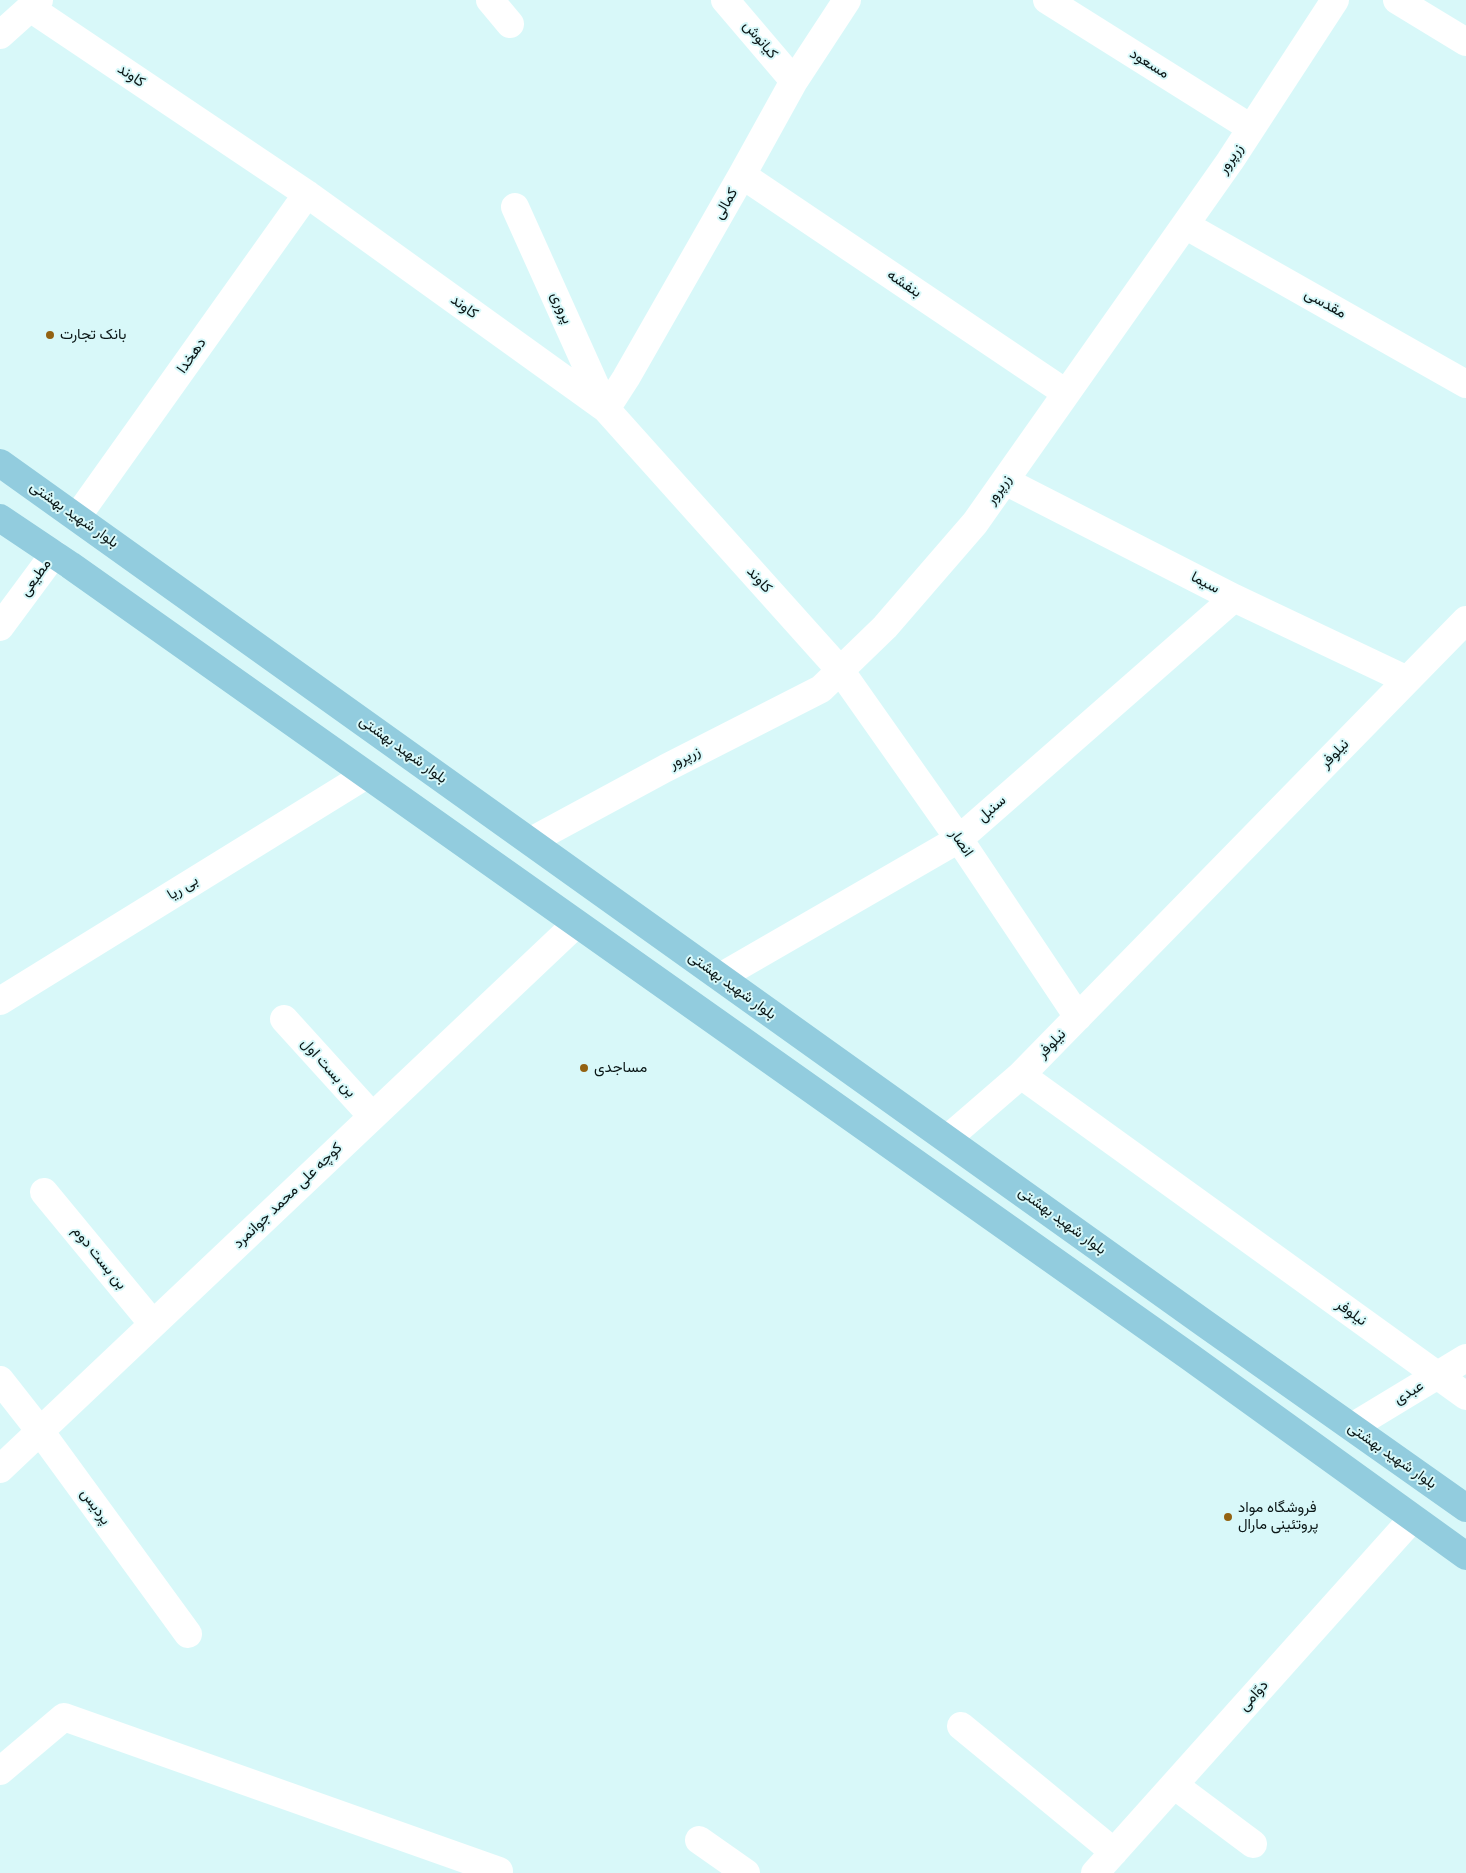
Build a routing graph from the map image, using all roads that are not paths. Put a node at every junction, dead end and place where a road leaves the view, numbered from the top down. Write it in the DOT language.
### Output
graph roads {
  1 [pos="490,0"];
  2 [pos="725,0"];
  3 [pos="847,0"];
  4 [pos="1047,0"];
  5 [pos="1335,0"];
  6 [pos="1397,0"];
  7 [pos="35,4"];
  8 [pos="510,24"];
  9 [pos="0,35"];
  10 [pos="1466,42"];
  11 [pos="794,81"];
  12 [pos="1251,128"];
  13 [pos="742,175"];
  14 [pos="307,194"];
  15 [pos="516,207"];
  16 [pos="1185,225"];
  17 [pos="1466,384"];
  18 [pos="1066,393"];
  19 [pos="606,409"];
  20 [pos="0,463"];
  21 [pos="1005,481"];
  22 [pos="0,518"];
  23 [pos="77,518"];
  24 [pos="54,554"];
  25 [pos="1234,598"];
  26 [pos="1466,620"];
  27 [pos="0,627"];
  28 [pos="840,670"];
  29 [pos="1407,680"];
  30 [pos="366,775"];
  31 [pos="959,839"];
  32 [pos="531,841"];
  33 [pos="576,924"];
  34 [pos="720,977"];
  35 [pos="0,1001"];
  36 [pos="1078,1017"];
  37 [pos="284,1019"];
  38 [pos="1022,1075"];
  39 [pos="372,1116"];
  40 [pos="947,1139"];
  41 [pos="44,1192"];
  42 [pos="153,1324"];
  43 [pos="1466,1358"];
  44 [pos="1438,1376"];
  45 [pos="0,1380"];
  46 [pos="1466,1396"];
  47 [pos="1352,1427"];
  48 [pos="40,1431"];
  49 [pos="0,1469"];
  50 [pos="1466,1508"];
  51 [pos="1414,1518"];
  52 [pos="1466,1556"];
  53 [pos="188,1634"];
  54 [pos="961,1726"];
  55 [pos="0,1771"];
  56 [pos="1174,1785"];
  57 [pos="699,1840"];
  58 [pos="1253,1844"];
  59 [pos="1114,1852"];
  60 [pos="499,1871"];
  61 [pos="746,1873"];
  62 [pos="1095,1873"];
  1 -- 8 [label="street"];
  2 -- 11 [label="street, کیانوش"];
  3 -- 11 [label="street, کمالی"];
  4 -- 12 [label="street, مسعود"];
  5 -- 12 [label="street, زرپرور"];
  6 -- 10 [label="street"];
  7 -- 9 [label="street"];
  7 -- 14 [label="street, کاوند"];
  11 -- 13 [label="street, کمالی"];
  12 -- 16 [label="street, زرپرور"];
  13 -- 18 [label="street, بنفشه"];
  13 -- 19 [label="street, کمالی"];
  14 -- 19 [label="street, کاوند"];
  14 -- 23 [label="street, دهخدا"];
  15 -- 19 [label="street, پروری"];
  16 -- 17 [label="street, مقدسی"];
  16 -- 18 [label="street, زرپرور"];
  18 -- 21 [label="street, زرپرور"];
  19 -- 28 [label="street, کاوند"];
  20 -- 23 [label="main road, بلوار شهید بهشتی"];
  21 -- 25 [label="street, سیما"];
  21 -- 28 [label="street, زرپرور"];
  22 -- 24 [label="main road"];
  23 -- 32 [label="main road, بلوار شهید بهشتی"];
  24 -- 27 [label="street, مطیعی"];
  24 -- 30 [label="main road"];
  25 -- 29 [label="street, سیما"];
  25 -- 31 [label="street, سنبل"];
  26 -- 29 [label="street, نیلوفر"];
  28 -- 31 [label="street, انصار"];
  28 -- 32 [label="street, زرپرور"];
  29 -- 36 [label="street, نیلوفر"];
  30 -- 33 [label="main road"];
  30 -- 35 [label="street, بی ریا"];
  31 -- 34 [label="street, سنبل"];
  31 -- 36 [label="street, انصار"];
  32 -- 34 [label="main road, بلوار شهید بهشتی"];
  33 -- 39 [label="street, کوچه علی محمد جوانمرد"];
  33 -- 51 [label="main road"];
  34 -- 40 [label="main road, بلوار شهید بهشتی"];
  36 -- 38 [label="street, نیلوفر"];
  37 -- 39 [label="street, بن بست اول"];
  38 -- 40 [label="street"];
  38 -- 44 [label="street, نیلوفر"];
  39 -- 42 [label="street, کوچه علی محمد جوانمرد"];
  40 -- 47 [label="main road, بلوار شهید بهشتی"];
  41 -- 42 [label="street, بن بست دوم"];
  42 -- 48 [label="street, کوچه علی محمد جوانمرد"];
  43 -- 44 [label="street, عبدی"];
  44 -- 46 [label="street, نیلوفر"];
  44 -- 47 [label="street, عبدی"];
  45 -- 48 [label="street, پردیس"];
  47 -- 50 [label="main road, بلوار شهید بهشتی"];
  48 -- 49 [label="street, کوچه علی محمد جوانمرد"];
  48 -- 53 [label="street, پردیس"];
  51 -- 52 [label="main road"];
  51 -- 56 [label="street, دوّامی"];
  54 -- 59 [label="street"];
  55 -- 60 [label="street"];
  56 -- 58 [label="street"];
  56 -- 59 [label="street, دوّامی"];
  57 -- 61 [label="street"];
  59 -- 62 [label="street, دوّامی"];
}
